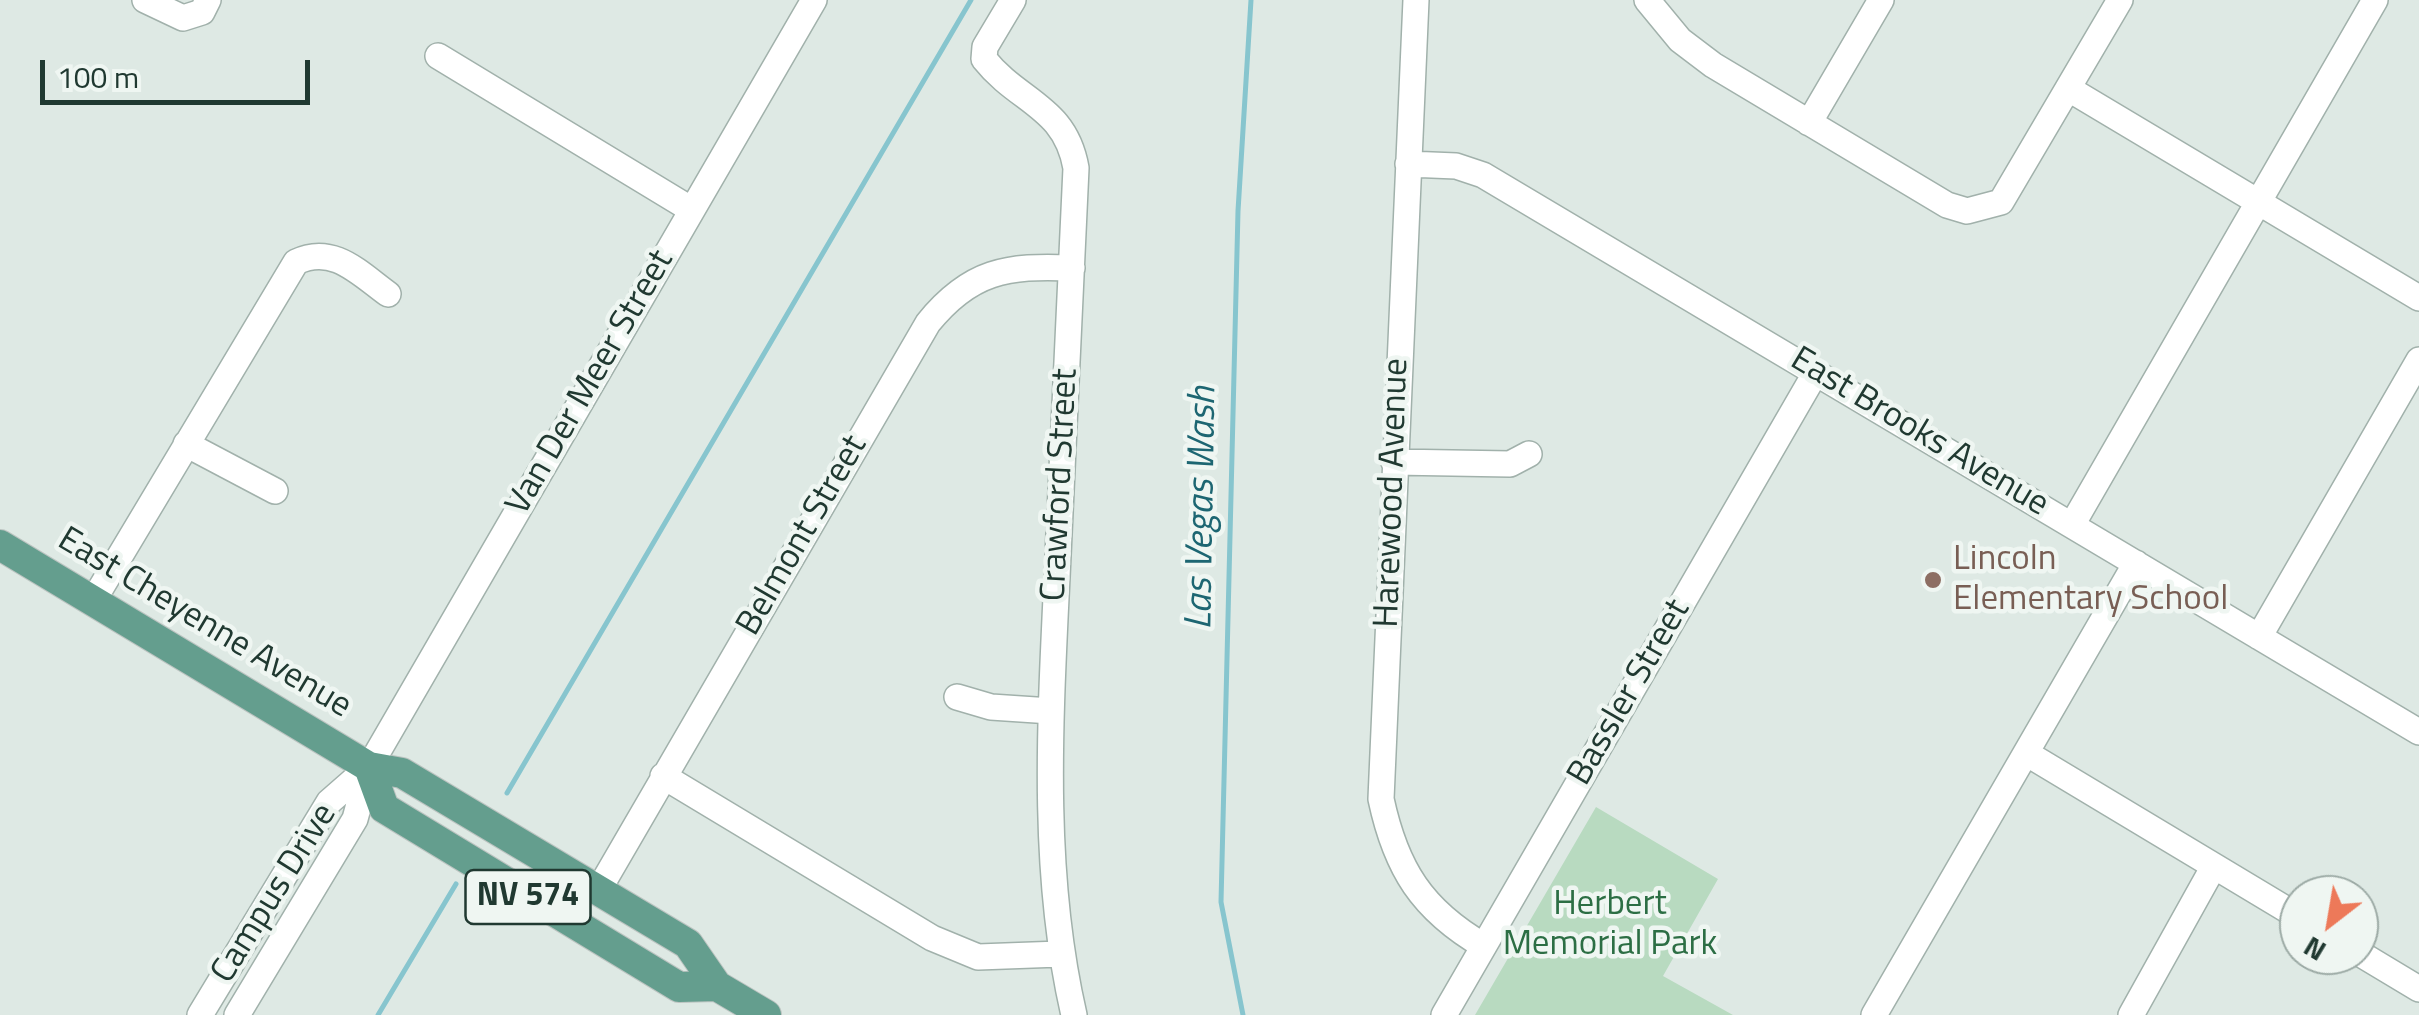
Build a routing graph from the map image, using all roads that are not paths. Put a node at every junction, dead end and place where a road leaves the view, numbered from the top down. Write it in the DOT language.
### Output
graph roads {
  1 [pos="146,0"];
  2 [pos="814,0"];
  3 [pos="1012,0"];
  4 [pos="1416,0"];
  5 [pos="1647,0"];
  6 [pos="1881,0"];
  7 [pos="2120,0"];
  8 [pos="2374,0"];
  9 [pos="200,8"];
  10 [pos="438,56"];
  11 [pos="2069,90"];
  12 [pos="1810,124"];
  13 [pos="1408,164"];
  14 [pos="2258,202"];
  15 [pos="692,210"];
  16 [pos="1072,268"];
  17 [pos="388,294"];
  18 [pos="2419,298"];
  19 [pos="2419,360"];
  20 [pos="1816,372"];
  21 [pos="186,444"];
  22 [pos="1529,454"];
  23 [pos="1394,462"];
  24 [pos="275,491"];
  25 [pos="2072,525"];
  26 [pos="0,545"];
  27 [pos="2136,562"];
  28 [pos="93,601"];
  29 [pos="2259,636"];
  30 [pos="958,698"];
  31 [pos="1051,711"];
  32 [pos="2419,732"];
  33 [pos="2026,754"];
  34 [pos="369,767"];
  35 [pos="663,776"];
  36 [pos="2214,866"];
  37 [pos="598,891"];
  38 [pos="2279,905"];
  39 [pos="1484,946"];
  40 [pos="1060,954"];
  41 [pos="234,960"];
  42 [pos="2379,965"];
  43 [pos="260,976"];
  44 [pos="716,986"];
  45 [pos="2419,989"];
  46 [pos="200,1015"];
  47 [pos="237,1015"];
  48 [pos="766,1015"];
  49 [pos="1074,1015"];
  50 [pos="1444,1015"];
  51 [pos="1874,1015"];
  52 [pos="2131,1015"];
  1 -- 9 [label="street"];
  2 -- 15 [label="street, Van Der Meer Street"];
  3 -- 16 [label="street, Crawford Street"];
  4 -- 13 [label="street, Harewood Avenue"];
  5 -- 12 [label="street"];
  6 -- 12 [label="street"];
  7 -- 11 [label="street"];
  8 -- 14 [label="street"];
  10 -- 15 [label="street"];
  11 -- 12 [label="street"];
  11 -- 14 [label="street"];
  13 -- 20 [label="street, East Brooks Avenue"];
  13 -- 23 [label="street, Harewood Avenue"];
  14 -- 18 [label="street"];
  14 -- 25 [label="street"];
  15 -- 34 [label="street, Van Der Meer Street"];
  16 -- 31 [label="street, Crawford Street"];
  16 -- 35 [label="street, Belmont Street"];
  17 -- 21 [label="street"];
  19 -- 29 [label="street"];
  20 -- 25 [label="street, East Brooks Avenue"];
  20 -- 39 [label="street, Bassler Street"];
  21 -- 24 [label="street"];
  21 -- 28 [label="street"];
  22 -- 23 [label="street"];
  23 -- 39 [label="street, Harewood Avenue"];
  25 -- 27 [label="street, East Brooks Avenue"];
  26 -- 28 [label="main road, East Cheyenne Avenue / NV 574"];
  27 -- 29 [label="street, East Brooks Avenue"];
  27 -- 33 [label="street"];
  28 -- 34 [label="main road, East Cheyenne Avenue / NV 574"];
  29 -- 32 [label="street, East Brooks Avenue"];
  30 -- 31 [label="street"];
  31 -- 40 [label="street, Crawford Street"];
  33 -- 36 [label="street"];
  33 -- 51 [label="street"];
  34 -- 37 [label="main road, East Cheyenne Avenue / NV 574"];
  34 -- 41 [label="street, Campus Drive"];
  34 -- 43 [label="street, Campus Drive"];
  34 -- 44 [label="main road, East Cheyenne Avenue / NV 574"];
  35 -- 37 [label="street, Belmont Street"];
  35 -- 40 [label="street"];
  36 -- 38 [label="street"];
  36 -- 52 [label="street"];
  37 -- 44 [label="main road, East Cheyenne Avenue / NV 574"];
  39 -- 50 [label="street, Bassler Street"];
  40 -- 49 [label="street, Crawford Street"];
  41 -- 43 [label="street"];
  41 -- 46 [label="street, Campus Drive"];
  42 -- 45 [label="street"];
  43 -- 47 [label="street, Campus Drive"];
  44 -- 48 [label="main road, East Cheyenne Avenue / NV 574"];
}
